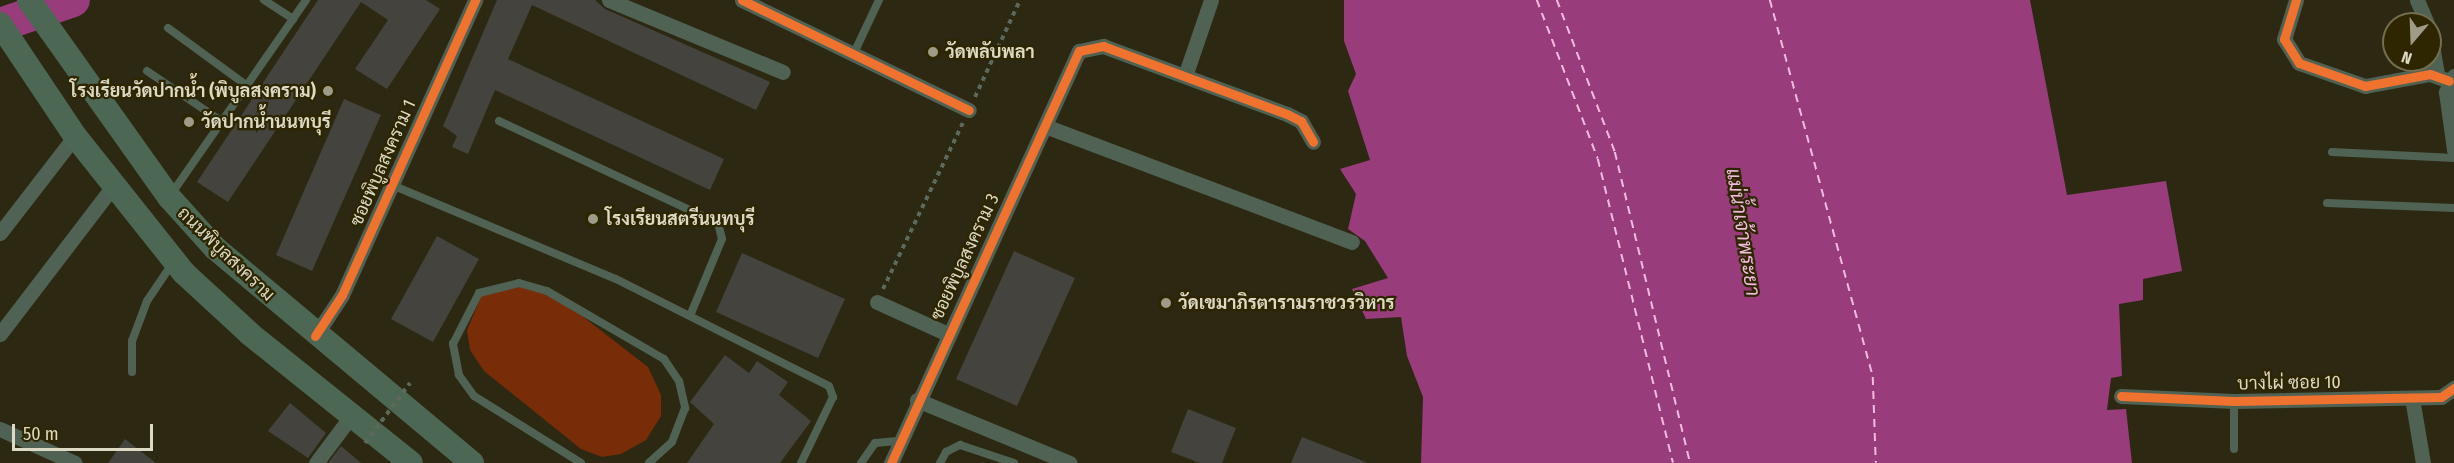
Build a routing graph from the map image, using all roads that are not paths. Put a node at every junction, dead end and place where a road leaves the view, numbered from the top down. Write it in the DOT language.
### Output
graph roads {
  1 [pos="29,0"];
  2 [pos="264,0"];
  3 [pos="306,0"];
  4 [pos="475,0"];
  5 [pos="609,0"];
  6 [pos="742,0"];
  7 [pos="879,0"];
  8 [pos="1211,0"];
  9 [pos="2296,0"];
  10 [pos="293,19"];
  11 [pos="0,24"];
  12 [pos="168,28"];
  13 [pos="854,53"];
  14 [pos="147,71"];
  15 [pos="783,72"];
  16 [pos="1185,76"];
  17 [pos="2447,77"];
  18 [pos="249,87"];
  19 [pos="969,110"];
  20 [pos="499,121"];
  21 [pos="224,123"];
  22 [pos="1045,126"];
  23 [pos="75,136"];
  24 [pos="1312,142"];
  25 [pos="2454,150"];
  26 [pos="2332,152"];
  27 [pos="2454,158"];
  28 [pos="392,185"];
  29 [pos="113,186"];
  30 [pos="169,197"];
  31 [pos="2327,202"];
  32 [pos="2454,208"];
  33 [pos="0,233"];
  34 [pos="1353,242"];
  35 [pos="173,262"];
  36 [pos="877,302"];
  37 [pos="690,316"];
  38 [pos="0,334"];
  39 [pos="948,334"];
  40 [pos="315,336"];
  41 [pos="290,365"];
  42 [pos="132,372"];
  43 [pos="374,386"];
  44 [pos="2454,388"];
  45 [pos="2121,396"];
  46 [pos="2412,398"];
  47 [pos="917,400"];
  48 [pos="2234,401"];
  49 [pos="351,416"];
  50 [pos="0,429"];
  51 [pos="900,441"];
  52 [pos="2234,449"];
  53 [pos="75,463"];
  54 [pos="316,463"];
  55 [pos="411,463"];
  56 [pos="472,463"];
  57 [pos="581,463"];
  58 [pos="649,463"];
  59 [pos="801,463"];
  60 [pos="861,463"];
  61 [pos="891,463"];
  62 [pos="940,463"];
  63 [pos="1014,463"];
  64 [pos="1070,463"];
  65 [pos="2423,463"];
  1 -- 30 [label="main road, ถนนพิบูลสงคราม"];
  2 -- 10 [label="lane"];
  3 -- 10 [label="lane"];
  4 -- 28 [label="street, ซอยพิบูลสงคราม 1"];
  5 -- 15 [label="street"];
  6 -- 13 [label="street"];
  7 -- 13 [label="lane"];
  8 -- 16 [label="street"];
  9 -- 17 [label="street"];
  10 -- 18 [label="lane"];
  11 -- 23 [label="main road"];
  12 -- 18 [label="lane"];
  13 -- 19 [label="street"];
  14 -- 21 [label="lane"];
  16 -- 22 [label="street, ซอยพิบูลสงคราม 3"];
  16 -- 24 [label="street"];
  17 -- 25 [label="street"];
  18 -- 21 [label="lane"];
  20 -- 37 [label="lane"];
  21 -- 30 [label="lane"];
  22 -- 34 [label="street"];
  22 -- 39 [label="street, ซอยพิบูลสงคราม 3"];
  23 -- 29 [label="main road"];
  23 -- 33 [label="street"];
  26 -- 27 [label="lane"];
  28 -- 37 [label="lane"];
  28 -- 40 [label="street, ซอยพิบูลสงคราม 1"];
  29 -- 35 [label="main road"];
  29 -- 38 [label="street"];
  30 -- 40 [label="main road, ถนนพิบูลสงคราม"];
  31 -- 32 [label="lane"];
  35 -- 41 [label="main road"];
  35 -- 42 [label="lane"];
  36 -- 39 [label="street"];
  37 -- 59 [label="lane"];
  39 -- 47 [label="street, ซอยพิบูลสงคราม 3"];
  40 -- 41 [label="main road"];
  40 -- 43 [label="main road, ถนนพิบูลสงคราม"];
  41 -- 49 [label="main road"];
  43 -- 49 [label="main road"];
  43 -- 56 [label="main road, ถนนพิบูลสงคราม"];
  44 -- 46 [label="street, บางไผ่ ซอย 10"];
  45 -- 48 [label="street, บางไผ่ ซอย 10"];
  46 -- 48 [label="street, บางไผ่ ซอย 10"];
  46 -- 65 [label="street"];
  47 -- 51 [label="street, ซอยพิบูลสงคราม 3"];
  47 -- 64 [label="street"];
  48 -- 52 [label="lane"];
  49 -- 54 [label="street"];
  49 -- 55 [label="main road"];
  50 -- 53 [label="street"];
  51 -- 60 [label="lane"];
  51 -- 61 [label="street, ซอยพิบูลสงคราม 3"];
  57 -- 58 [label="lane"];
  62 -- 63 [label="lane"];
}
